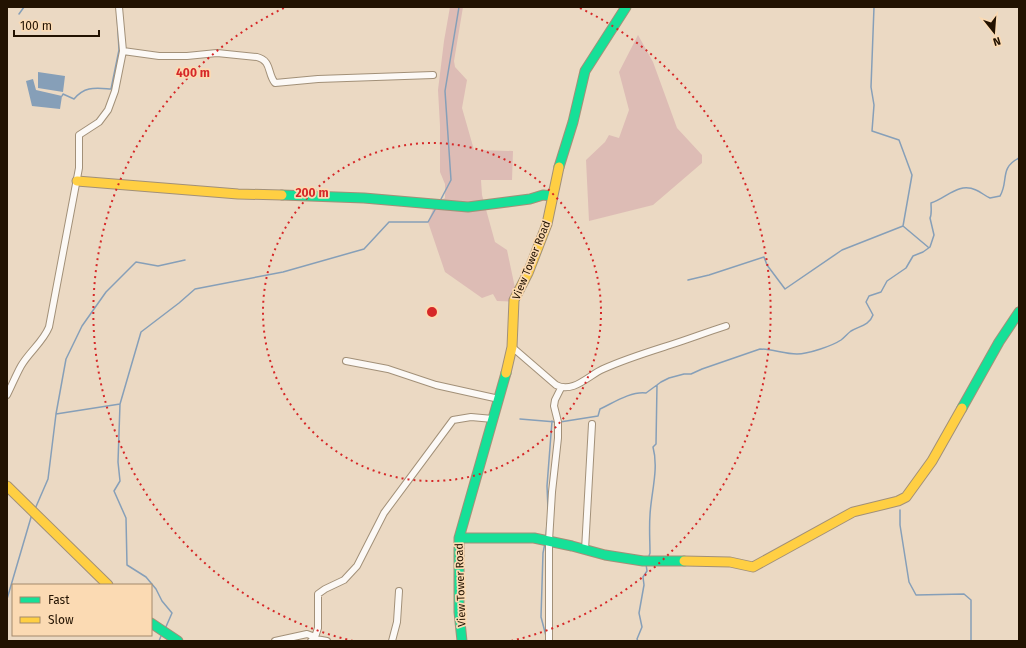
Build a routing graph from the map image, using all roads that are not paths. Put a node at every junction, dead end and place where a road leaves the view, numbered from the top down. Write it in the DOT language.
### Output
graph roads {
  1 [pos="119,7"];
  2 [pos="626,7"];
  3 [pos="123,51"];
  4 [pos="432,75"];
  5 [pos="77,181"];
  6 [pos="552,196"];
  7 [pos="1019,312"];
  8 [pos="726,326"];
  9 [pos="512,347"];
  10 [pos="346,361"];
  11 [pos="561,388"];
  12 [pos="7,394"];
  13 [pos="499,399"];
  14 [pos="493,419"];
  15 [pos="592,424"];
  16 [pos="7,486"];
  17 [pos="458,538"];
  18 [pos="550,541"];
  19 [pos="585,550"];
  20 [pos="107,584"];
  21 [pos="399,592"];
  22 [pos="152,624"];
  23 [pos="313,639"];
  24 [pos="178,641"];
  25 [pos="275,641"];
  26 [pos="327,641"];
  27 [pos="392,641"];
  28 [pos="462,641"];
  29 [pos="549,641"];
  1 -- 3 [label="street"];
  2 -- 6 [label="street, View Tower Road"];
  3 -- 4 [label="street"];
  3 -- 5 [label="street"];
  5 -- 6 [label="street"];
  5 -- 12 [label="street"];
  6 -- 9 [label="street, View Tower Road"];
  7 -- 19 [label="street"];
  8 -- 11 [label="street"];
  9 -- 11 [label="street"];
  9 -- 13 [label="street, View Tower Road"];
  10 -- 13 [label="street"];
  11 -- 18 [label="street"];
  13 -- 14 [label="street, View Tower Road"];
  14 -- 17 [label="street, View Tower Road"];
  14 -- 23 [label="street"];
  15 -- 19 [label="street"];
  16 -- 20 [label="street"];
  17 -- 18 [label="street"];
  17 -- 28 [label="street, View Tower Road"];
  18 -- 19 [label="street"];
  18 -- 29 [label="street"];
  21 -- 27 [label="street"];
  22 -- 24 [label="street"];
  23 -- 25 [label="street"];
  23 -- 26 [label="street"];
}
